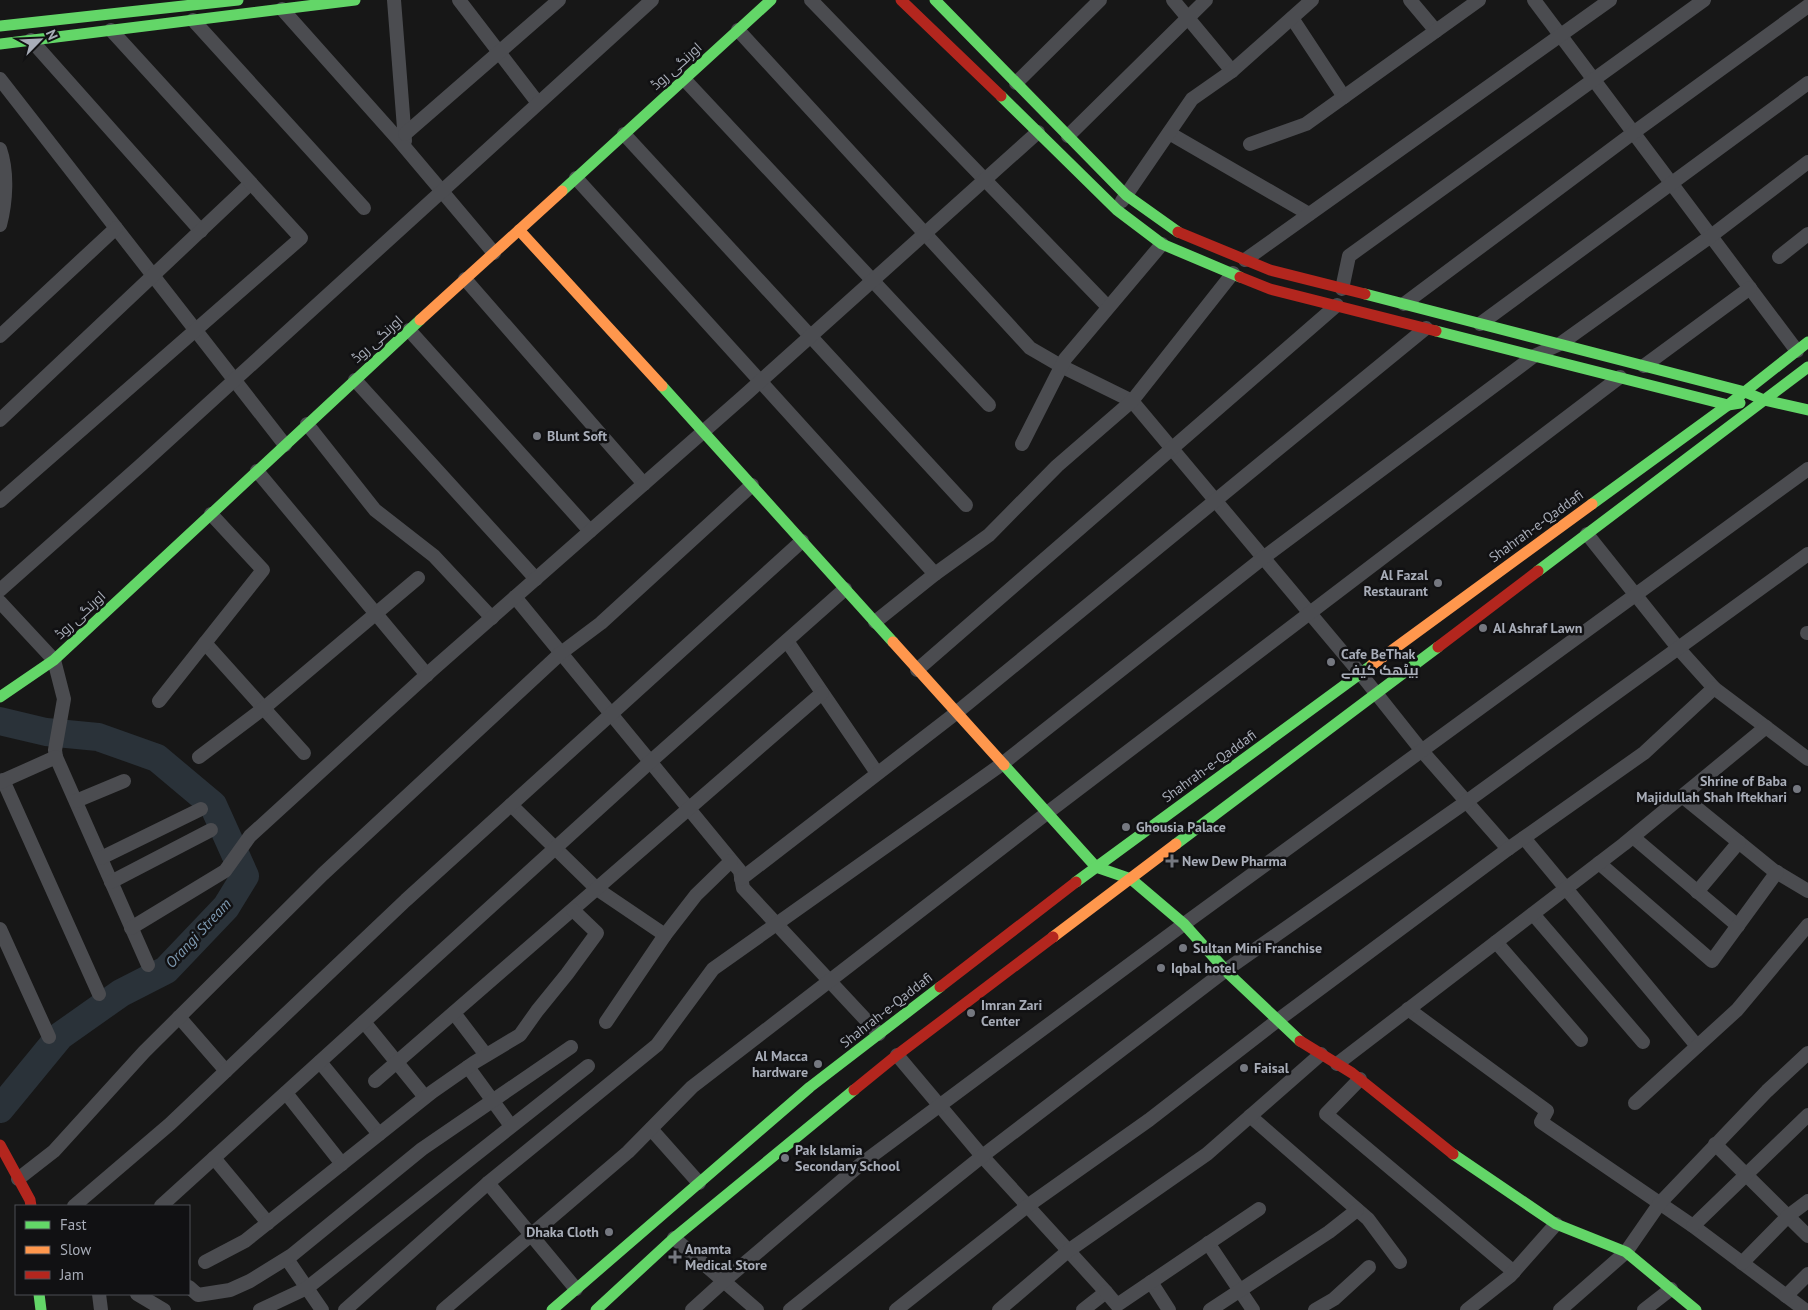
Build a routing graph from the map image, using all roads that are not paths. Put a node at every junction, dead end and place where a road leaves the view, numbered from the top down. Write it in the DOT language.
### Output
graph roads {
  1 [pos="238,0"];
  2 [pos="355,0"];
  3 [pos="394,0"];
  4 [pos="459,0"];
  5 [pos="559,0"];
  6 [pos="652,0"];
  7 [pos="770,0"];
  8 [pos="811,0"];
  9 [pos="900,0"];
  10 [pos="934,0"];
  11 [pos="1100,0"];
  12 [pos="1173,0"];
  13 [pos="1206,0"];
  14 [pos="1312,0"];
  15 [pos="1410,0"];
  16 [pos="1479,0"];
  17 [pos="1534,0"];
  18 [pos="1610,0"];
  19 [pos="1704,0"];
  20 [pos="1808,6"];
  21 [pos="282,9"];
  22 [pos="1187,17"];
  23 [pos="1292,18"];
  24 [pos="193,20"];
  25 [pos="0,26"];
  26 [pos="111,30"];
  27 [pos="738,30"];
  28 [pos="1436,31"];
  29 [pos="1560,36"];
  30 [pos="31,40"];
  31 [pos="0,44"];
  32 [pos="499,52"];
  33 [pos="1232,71"];
  34 [pos="0,79"];
  35 [pos="684,79"];
  36 [pos="1593,79"];
  37 [pos="1016,83"];
  38 [pos="1808,83"];
  39 [pos="1344,97"];
  40 [pos="538,104"];
  41 [pos="1038,132"];
  42 [pos="1169,133"];
  43 [pos="1633,133"];
  44 [pos="404,134"];
  45 [pos="624,134"];
  46 [pos="1068,136"];
  47 [pos="1250,144"];
  48 [pos="0,149"];
  49 [pos="406,149"];
  50 [pos="1808,162"];
  51 [pos="576,178"];
  52 [pos="985,180"];
  53 [pos="251,183"];
  54 [pos="1671,183"];
  55 [pos="441,191"];
  56 [pos="1126,195"];
  57 [pos="364,208"];
  58 [pos="1117,210"];
  59 [pos="1309,214"];
  60 [pos="0,225"];
  61 [pos="116,228"];
  62 [pos="519,230"];
  63 [pos="201,231"];
  64 [pos="925,234"];
  65 [pos="1808,234"];
  66 [pos="1711,236"];
  67 [pos="1162,244"];
  68 [pos="494,253"];
  69 [pos="1779,257"];
  70 [pos="1245,260"];
  71 [pos="1234,273"];
  72 [pos="153,276"];
  73 [pos="465,279"];
  74 [pos="873,281"];
  75 [pos="1750,288"];
  76 [pos="1342,289"];
  77 [pos="1404,304"];
  78 [pos="1337,305"];
  79 [pos="1108,307"];
  80 [pos="1480,324"];
  81 [pos="1426,328"];
  82 [pos="196,330"];
  83 [pos="409,330"];
  84 [pos="0,336"];
  85 [pos="810,337"];
  86 [pos="1560,344"];
  87 [pos="1803,347"];
  88 [pos="1534,356"];
  89 [pos="1061,366"];
  90 [pos="1644,366"];
  91 [pos="1808,367"];
  92 [pos="1620,377"];
  93 [pos="234,380"];
  94 [pos="355,380"];
  95 [pos="760,382"];
  96 [pos="1745,392"];
  97 [pos="1764,400"];
  98 [pos="1132,401"];
  99 [pos="1728,404"];
  100 [pos="989,405"];
  101 [pos="1808,410"];
  102 [pos="0,420"];
  103 [pos="307,424"];
  104 [pos="704,431"];
  105 [pos="285,444"];
  106 [pos="1022,444"];
  107 [pos="1172,448"];
  108 [pos="1808,469"];
  109 [pos="256,471"];
  110 [pos="644,484"];
  111 [pos="752,485"];
  112 [pos="1216,500"];
  113 [pos="0,501"];
  114 [pos="966,505"];
  115 [pos="211,514"];
  116 [pos="590,531"];
  117 [pos="1587,534"];
  118 [pos="802,541"];
  119 [pos="1808,554"];
  120 [pos="1263,558"];
  121 [pos="935,574"];
  122 [pos="418,578"];
  123 [pos="536,579"];
  124 [pos="845,589"];
  125 [pos="0,590"];
  126 [pos="1636,595"];
  127 [pos="515,598"];
  128 [pos="0,602"];
  129 [pos="1310,613"];
  130 [pos="376,614"];
  131 [pos="492,618"];
  132 [pos="875,622"];
  133 [pos="787,641"];
  134 [pos="205,643"];
  135 [pos="1678,648"];
  136 [pos="561,653"];
  137 [pos="54,660"];
  138 [pos="917,670"];
  139 [pos="1360,673"];
  140 [pos="427,675"];
  141 [pos="1714,688"];
  142 [pos="822,693"];
  143 [pos="1376,694"];
  144 [pos="0,697"];
  145 [pos="159,701"];
  146 [pos="264,708"];
  147 [pos="956,713"];
  148 [pos="611,714"];
  149 [pos="1766,727"];
  150 [pos="1422,751"];
  151 [pos="304,753"];
  152 [pos="56,754"];
  153 [pos="199,757"];
  154 [pos="1808,759"];
  155 [pos="650,762"];
  156 [pos="1002,764"];
  157 [pos="878,773"];
  158 [pos="124,780"];
  159 [pos="2,781"];
  160 [pos="1682,796"];
  161 [pos="76,801"];
  162 [pos="1466,802"];
  163 [pos="511,805"];
  164 [pos="202,809"];
  165 [pos="689,810"];
  166 [pos="1046,813"];
  167 [pos="211,830"];
  168 [pos="1633,837"];
  169 [pos="1524,838"];
  170 [pos="1739,842"];
  171 [pos="555,848"];
  172 [pos="1508,849"];
  173 [pos="101,858"];
  174 [pos="731,861"];
  175 [pos="1599,863"];
  176 [pos="1096,867"];
  177 [pos="1777,872"];
  178 [pos="741,879"];
  179 [pos="1131,880"];
  180 [pos="111,882"];
  181 [pos="597,889"];
  182 [pos="1566,889"];
  183 [pos="1808,891"];
  184 [pos="1697,892"];
  185 [pos="573,910"];
  186 [pos="1533,914"];
  187 [pos="777,923"];
  188 [pos="1184,924"];
  189 [pos="1808,925"];
  190 [pos="1738,926"];
  191 [pos="131,928"];
  192 [pos="0,929"];
  193 [pos="665,935"];
  194 [pos="1496,942"];
  195 [pos="148,965"];
  196 [pos="1226,970"];
  197 [pos="830,980"];
  198 [pos="99,994"];
  199 [pos="1408,1010"];
  200 [pos="454,1013"];
  201 [pos="179,1017"];
  202 [pos="1278,1020"];
  203 [pos="364,1022"];
  204 [pos="606,1022"];
  205 [pos="879,1034"];
  206 [pos="49,1037"];
  207 [pos="1581,1040"];
  208 [pos="1644,1042"];
  209 [pos="1698,1046"];
  210 [pos="572,1047"];
  211 [pos="1808,1053"];
  212 [pos="1321,1054"];
  213 [pos="486,1055"];
  214 [pos="897,1055"];
  215 [pos="320,1062"];
  216 [pos="397,1062"];
  217 [pos="1337,1064"];
  218 [pos="588,1066"];
  219 [pos="468,1067"];
  220 [pos="226,1071"];
  221 [pos="1360,1079"];
  222 [pos="375,1081"];
  223 [pos="286,1093"];
  224 [pos="425,1097"];
  225 [pos="493,1100"];
  226 [pos="1634,1103"];
  227 [pos="940,1105"];
  228 [pos="1808,1115"];
  229 [pos="1250,1116"];
  230 [pos="511,1126"];
  231 [pos="651,1129"];
  232 [pos="379,1134"];
  233 [pos="1715,1144"];
  234 [pos="0,1145"];
  235 [pos="982,1156"];
  236 [pos="214,1158"];
  237 [pos="342,1164"];
  238 [pos="1745,1174"];
  239 [pos="18,1179"];
  240 [pos="488,1183"];
  241 [pos="699,1183"];
  242 [pos="1808,1201"];
  243 [pos="1660,1203"];
  244 [pos="30,1205"];
  245 [pos="75,1205"];
  246 [pos="162,1205"];
  247 [pos="1026,1207"];
  248 [pos="1259,1209"];
  249 [pos="1357,1210"];
  250 [pos="1788,1216"];
  251 [pos="268,1223"];
  252 [pos="1556,1224"];
  253 [pos="1692,1226"];
  254 [pos="531,1235"];
  255 [pos="1808,1236"];
  256 [pos="674,1238"];
  257 [pos="1208,1243"];
  258 [pos="1068,1251"];
  259 [pos="1626,1252"];
  260 [pos="287,1259"];
  261 [pos="206,1262"];
  262 [pos="1400,1262"];
  263 [pos="1742,1263"];
  264 [pos="1369,1267"];
  265 [pos="1514,1272"];
  266 [pos="1808,1274"];
  267 [pos="724,1281"];
  268 [pos="1151,1282"];
  269 [pos="190,1288"];
  270 [pos="308,1288"];
  271 [pos="576,1289"];
  272 [pos="1670,1289"];
  273 [pos="1240,1290"];
  274 [pos="1106,1292"];
  275 [pos="39,1295"];
  276 [pos="100,1295"];
  277 [pos="139,1295"];
  278 [pos="1786,1296"];
  279 [pos="41,1310"];
  280 [pos="100,1310"];
  281 [pos="164,1310"];
  282 [pos="260,1310"];
  283 [pos="322,1310"];
  284 [pos="346,1310"];
  285 [pos="443,1310"];
  286 [pos="552,1310"];
  287 [pos="596,1310"];
  288 [pos="692,1310"];
  289 [pos="757,1310"];
  290 [pos="790,1310"];
  291 [pos="896,1310"];
  292 [pos="999,1310"];
  293 [pos="1083,1310"];
  294 [pos="1170,1310"];
  295 [pos="1210,1310"];
  296 [pos="1253,1310"];
  297 [pos="1315,1310"];
  298 [pos="1467,1310"];
  299 [pos="1560,1310"];
  300 [pos="1644,1310"];
  301 [pos="1696,1310"];
  302 [pos="1805,1310"];
  1 -- 25 [label="main road"];
  2 -- 21 [label="main road"];
  3 -- 44 [label="street"];
  4 -- 32 [label="street"];
  5 -- 32 [label="street"];
  6 -- 40 [label="street"];
  7 -- 27 [label="main road, اورنگی روڈ"];
  8 -- 52 [label="street"];
  9 -- 41 [label="main road"];
  10 -- 37 [label="main road"];
  11 -- 37 [label="street"];
  12 -- 22 [label="street"];
  13 -- 22 [label="street"];
  14 -- 23 [label="street"];
  15 -- 28 [label="street"];
  16 -- 28 [label="street"];
  17 -- 29 [label="street"];
  18 -- 29 [label="street"];
  19 -- 36 [label="street"];
  20 -- 43 [label="street"];
  21 -- 24 [label="main road"];
  21 -- 49 [label="street"];
  22 -- 33 [label="street"];
  22 -- 46 [label="street"];
  23 -- 33 [label="street"];
  23 -- 39 [label="street"];
  24 -- 26 [label="main road"];
  24 -- 57 [label="street"];
  26 -- 30 [label="main road"];
  26 -- 53 [label="street"];
  27 -- 35 [label="main road, اورنگی روڈ"];
  27 -- 64 [label="street"];
  28 -- 39 [label="street"];
  29 -- 36 [label="street"];
  29 -- 59 [label="street"];
  30 -- 31 [label="main road"];
  30 -- 63 [label="street"];
  32 -- 40 [label="street"];
  32 -- 44 [label="street"];
  33 -- 42 [label="street"];
  34 -- 61 [label="street"];
  35 -- 45 [label="main road, اورنگی روڈ"];
  35 -- 74 [label="street"];
  36 -- 43 [label="street"];
  36 -- 76 [label="street"];
  37 -- 46 [label="main road"];
  38 -- 54 [label="street"];
  39 -- 47 [label="street"];
  40 -- 55 [label="street"];
  41 -- 52 [label="street"];
  41 -- 58 [label="main road"];
  42 -- 56 [label="street"];
  42 -- 59 [label="street"];
  43 -- 54 [label="street"];
  43 -- 77 [label="street"];
  44 -- 49 [label="street"];
  45 -- 51 [label="main road, اورنگی روڈ"];
  45 -- 85 [label="street"];
  46 -- 56 [label="main road"];
  48 -- 60 [label="street"];
  49 -- 55 [label="street"];
  50 -- 66 [label="street"];
  51 -- 62 [label="main road, اورنگی روڈ"];
  51 -- 95 [label="street"];
  52 -- 64 [label="street"];
  52 -- 79 [label="street"];
  53 -- 63 [label="street"];
  53 -- 82 [label="street"];
  54 -- 66 [label="street"];
  54 -- 80 [label="street"];
  55 -- 68 [label="street"];
  55 -- 93 [label="street"];
  56 -- 58 [label="street"];
  56 -- 70 [label="main road"];
  58 -- 67 [label="main road"];
  59 -- 70 [label="street"];
  61 -- 72 [label="street"];
  61 -- 84 [label="street"];
  62 -- 68 [label="main road, اورنگی روڈ"];
  62 -- 104 [label="main road"];
  63 -- 72 [label="street"];
  64 -- 74 [label="street"];
  64 -- 89 [label="street"];
  65 -- 69 [label="street"];
  66 -- 75 [label="street"];
  66 -- 86 [label="street"];
  67 -- 71 [label="main road"];
  67 -- 79 [label="street"];
  68 -- 73 [label="main road, اورنگی روڈ"];
  70 -- 76 [label="main road"];
  71 -- 78 [label="main road"];
  71 -- 98 [label="street"];
  72 -- 82 [label="street"];
  72 -- 102 [label="street"];
  73 -- 83 [label="main road, اورنگی روڈ"];
  73 -- 110 [label="street"];
  74 -- 85 [label="street"];
  74 -- 100 [label="street"];
  75 -- 87 [label="street"];
  75 -- 90 [label="street"];
  76 -- 77 [label="main road"];
  77 -- 80 [label="main road"];
  78 -- 81 [label="main road"];
  78 -- 107 [label="street"];
  79 -- 89 [label="street"];
  80 -- 86 [label="main road"];
  81 -- 88 [label="main road"];
  81 -- 112 [label="street"];
  82 -- 93 [label="street"];
  82 -- 113 [label="street"];
  83 -- 94 [label="main road, اورنگی روڈ"];
  83 -- 116 [label="street"];
  85 -- 95 [label="street"];
  85 -- 114 [label="street"];
  86 -- 88 [label="street"];
  86 -- 90 [label="main road"];
  87 -- 96 [label="main road, Shahrah-e-Qaddafi"];
  88 -- 92 [label="main road"];
  88 -- 120 [label="street"];
  89 -- 98 [label="street"];
  89 -- 106 [label="street"];
  90 -- 96 [label="main road"];
  91 -- 97 [label="main road"];
  92 -- 99 [label="main road"];
  92 -- 129 [label="street"];
  93 -- 105 [label="street"];
  93 -- 125 [label="street"];
  94 -- 103 [label="main road, اورنگی روڈ"];
  94 -- 123 [label="street"];
  95 -- 104 [label="street"];
  95 -- 121 [label="street"];
  96 -- 97 [label="main road"];
  96 -- 99 [label="main road, Shahrah-e-Qaddafi"];
  97 -- 99 [label="main road"];
  97 -- 101 [label="main road"];
  97 -- 117 [label="main road"];
  98 -- 107 [label="street"];
  98 -- 121 [label="street"];
  99 -- 139 [label="main road, Shahrah-e-Qaddafi"];
  103 -- 105 [label="main road, اورنگی روڈ"];
  103 -- 131 [label="street"];
  104 -- 110 [label="street"];
  104 -- 111 [label="main road"];
  105 -- 109 [label="main road, اورنگی روڈ"];
  107 -- 112 [label="street"];
  107 -- 138 [label="street"];
  108 -- 126 [label="street"];
  109 -- 115 [label="main road, اورنگی روڈ"];
  109 -- 130 [label="street"];
  110 -- 116 [label="street"];
  111 -- 118 [label="main road"];
  111 -- 136 [label="street"];
  112 -- 120 [label="street"];
  112 -- 147 [label="street"];
  115 -- 134 [label="street"];
  115 -- 137 [label="main road, اورنگی روڈ"];
  116 -- 123 [label="street"];
  117 -- 126 [label="street"];
  117 -- 143 [label="main road"];
  118 -- 124 [label="main road"];
  118 -- 148 [label="street"];
  119 -- 135 [label="street"];
  120 -- 129 [label="street"];
  120 -- 156 [label="street"];
  121 -- 132 [label="street"];
  122 -- 130 [label="street"];
  123 -- 127 [label="street"];
  124 -- 132 [label="main road"];
  124 -- 133 [label="street"];
  126 -- 135 [label="street"];
  126 -- 150 [label="street"];
  127 -- 131 [label="street"];
  127 -- 136 [label="street"];
  128 -- 137 [label="street"];
  129 -- 139 [label="street"];
  129 -- 166 [label="street"];
  130 -- 140 [label="street"];
  130 -- 146 [label="street"];
  131 -- 140 [label="street"];
  132 -- 138 [label="main road"];
  133 -- 142 [label="street"];
  133 -- 155 [label="street"];
  134 -- 145 [label="street"];
  134 -- 146 [label="street"];
  135 -- 141 [label="street"];
  135 -- 162 [label="street"];
  136 -- 148 [label="street"];
  136 -- 201 [label="street"];
  137 -- 144 [label="main road, اورنگی روڈ"];
  137 -- 152 [label="street"];
  138 -- 147 [label="main road"];
  139 -- 143 [label="street"];
  139 -- 176 [label="main road, Shahrah-e-Qaddafi"];
  140 -- 191 [label="street"];
  141 -- 149 [label="street"];
  141 -- 169 [label="street"];
  142 -- 157 [label="street"];
  142 -- 165 [label="street"];
  143 -- 150 [label="street"];
  143 -- 179 [label="main road"];
  146 -- 151 [label="street"];
  146 -- 153 [label="street"];
  147 -- 156 [label="main road"];
  147 -- 157 [label="street"];
  148 -- 155 [label="street"];
  148 -- 163 [label="street"];
  149 -- 154 [label="street"];
  149 -- 160 [label="street"];
  150 -- 162 [label="street"];
  150 -- 188 [label="street"];
  152 -- 159 [label="street"];
  152 -- 161 [label="street"];
  155 -- 165 [label="street"];
  155 -- 171 [label="street"];
  156 -- 166 [label="main road"];
  156 -- 187 [label="street"];
  157 -- 178 [label="street"];
  158 -- 161 [label="street"];
  159 -- 198 [label="street"];
  160 -- 168 [label="street"];
  160 -- 170 [label="street"];
  161 -- 173 [label="street"];
  162 -- 172 [label="street"];
  162 -- 196 [label="street"];
  163 -- 171 [label="street"];
  163 -- 220 [label="street"];
  164 -- 173 [label="street"];
  165 -- 174 [label="street"];
  165 -- 181 [label="street"];
  166 -- 176 [label="main road"];
  166 -- 197 [label="street"];
  167 -- 180 [label="street"];
  168 -- 175 [label="street"];
  168 -- 184 [label="street"];
  169 -- 172 [label="street"];
  169 -- 182 [label="street"];
  170 -- 177 [label="street"];
  170 -- 184 [label="street"];
  171 -- 181 [label="street"];
  171 -- 203 [label="street"];
  172 -- 202 [label="street"];
  173 -- 180 [label="street"];
  174 -- 178 [label="street"];
  174 -- 193 [label="street"];
  175 -- 182 [label="street"];
  175 -- 190 [label="street"];
  176 -- 179 [label="main road"];
  176 -- 205 [label="main road, Shahrah-e-Qaddafi"];
  177 -- 183 [label="street"];
  177 -- 190 [label="street"];
  178 -- 187 [label="street"];
  179 -- 188 [label="main road"];
  179 -- 214 [label="main road"];
  180 -- 191 [label="street"];
  181 -- 185 [label="street"];
  181 -- 193 [label="street"];
  182 -- 186 [label="street"];
  182 -- 209 [label="street"];
  184 -- 190 [label="street"];
  185 -- 200 [label="street"];
  185 -- 213 [label="street"];
  186 -- 194 [label="street"];
  186 -- 208 [label="street"];
  187 -- 197 [label="street"];
  187 -- 240 [label="street"];
  188 -- 196 [label="main road"];
  188 -- 227 [label="street"];
  189 -- 209 [label="street"];
  191 -- 195 [label="street"];
  192 -- 206 [label="street"];
  193 -- 204 [label="street"];
  194 -- 199 [label="street"];
  194 -- 207 [label="street"];
  196 -- 202 [label="main road"];
  196 -- 235 [label="street"];
  197 -- 205 [label="street"];
  197 -- 231 [label="street"];
  199 -- 217 [label="street"];
  199 -- 243 [label="street"];
  200 -- 213 [label="street"];
  200 -- 216 [label="street"];
  201 -- 220 [label="street"];
  201 -- 239 [label="street"];
  202 -- 212 [label="main road"];
  202 -- 247 [label="street"];
  203 -- 215 [label="street"];
  203 -- 216 [label="street"];
  205 -- 241 [label="main road, Shahrah-e-Qaddafi"];
  209 -- 226 [label="street"];
  210 -- 225 [label="street"];
  211 -- 233 [label="street"];
  212 -- 217 [label="main road"];
  212 -- 229 [label="street"];
  213 -- 219 [label="street"];
  214 -- 227 [label="street"];
  214 -- 256 [label="main road"];
  215 -- 223 [label="street"];
  215 -- 232 [label="street"];
  216 -- 222 [label="street"];
  216 -- 224 [label="street"];
  217 -- 221 [label="main road"];
  218 -- 230 [label="street"];
  219 -- 224 [label="street"];
  219 -- 225 [label="street"];
  220 -- 245 [label="street"];
  221 -- 252 [label="main road"];
  221 -- 265 [label="street"];
  223 -- 236 [label="street"];
  223 -- 237 [label="street"];
  224 -- 232 [label="street"];
  225 -- 230 [label="street"];
  225 -- 260 [label="street"];
  227 -- 235 [label="street"];
  227 -- 267 [label="street"];
  228 -- 238 [label="street"];
  229 -- 249 [label="street"];
  229 -- 258 [label="street"];
  230 -- 270 [label="street"];
  231 -- 241 [label="street"];
  231 -- 254 [label="street"];
  232 -- 237 [label="street"];
  233 -- 238 [label="street"];
  233 -- 243 [label="street"];
  234 -- 239 [label="main road"];
  235 -- 247 [label="street"];
  235 -- 290 [label="street"];
  236 -- 246 [label="street"];
  236 -- 251 [label="street"];
  237 -- 251 [label="street"];
  238 -- 250 [label="street"];
  238 -- 253 [label="street"];
  239 -- 244 [label="main road"];
  240 -- 254 [label="street"];
  240 -- 284 [label="street"];
  241 -- 271 [label="main road, Shahrah-e-Qaddafi"];
  242 -- 250 [label="street"];
  243 -- 253 [label="street"];
  243 -- 259 [label="street"];
  247 -- 258 [label="street"];
  247 -- 291 [label="street"];
  248 -- 257 [label="street"];
  249 -- 262 [label="street"];
  249 -- 273 [label="street"];
  250 -- 255 [label="street"];
  250 -- 263 [label="street"];
  251 -- 261 [label="street"];
  252 -- 259 [label="main road"];
  252 -- 265 [label="street"];
  253 -- 263 [label="street"];
  254 -- 271 [label="street"];
  254 -- 285 [label="street"];
  256 -- 267 [label="street"];
  256 -- 287 [label="main road"];
  257 -- 268 [label="street"];
  257 -- 273 [label="street"];
  258 -- 274 [label="street"];
  258 -- 292 [label="street"];
  259 -- 272 [label="main road"];
  259 -- 299 [label="street"];
  260 -- 269 [label="street"];
  260 -- 270 [label="street"];
  263 -- 278 [label="street"];
  264 -- 297 [label="street"];
  265 -- 298 [label="street"];
  266 -- 278 [label="street"];
  267 -- 288 [label="street"];
  267 -- 289 [label="street"];
  268 -- 274 [label="street"];
  268 -- 294 [label="street"];
  270 -- 282 [label="street"];
  270 -- 283 [label="street"];
  271 -- 286 [label="main road, Shahrah-e-Qaddafi"];
  272 -- 300 [label="street"];
  272 -- 301 [label="main road"];
  273 -- 295 [label="street"];
  273 -- 296 [label="street"];
  274 -- 293 [label="street"];
  275 -- 279 [label="main road"];
  276 -- 280 [label="street"];
  277 -- 281 [label="street"];
  278 -- 302 [label="street"];
}
